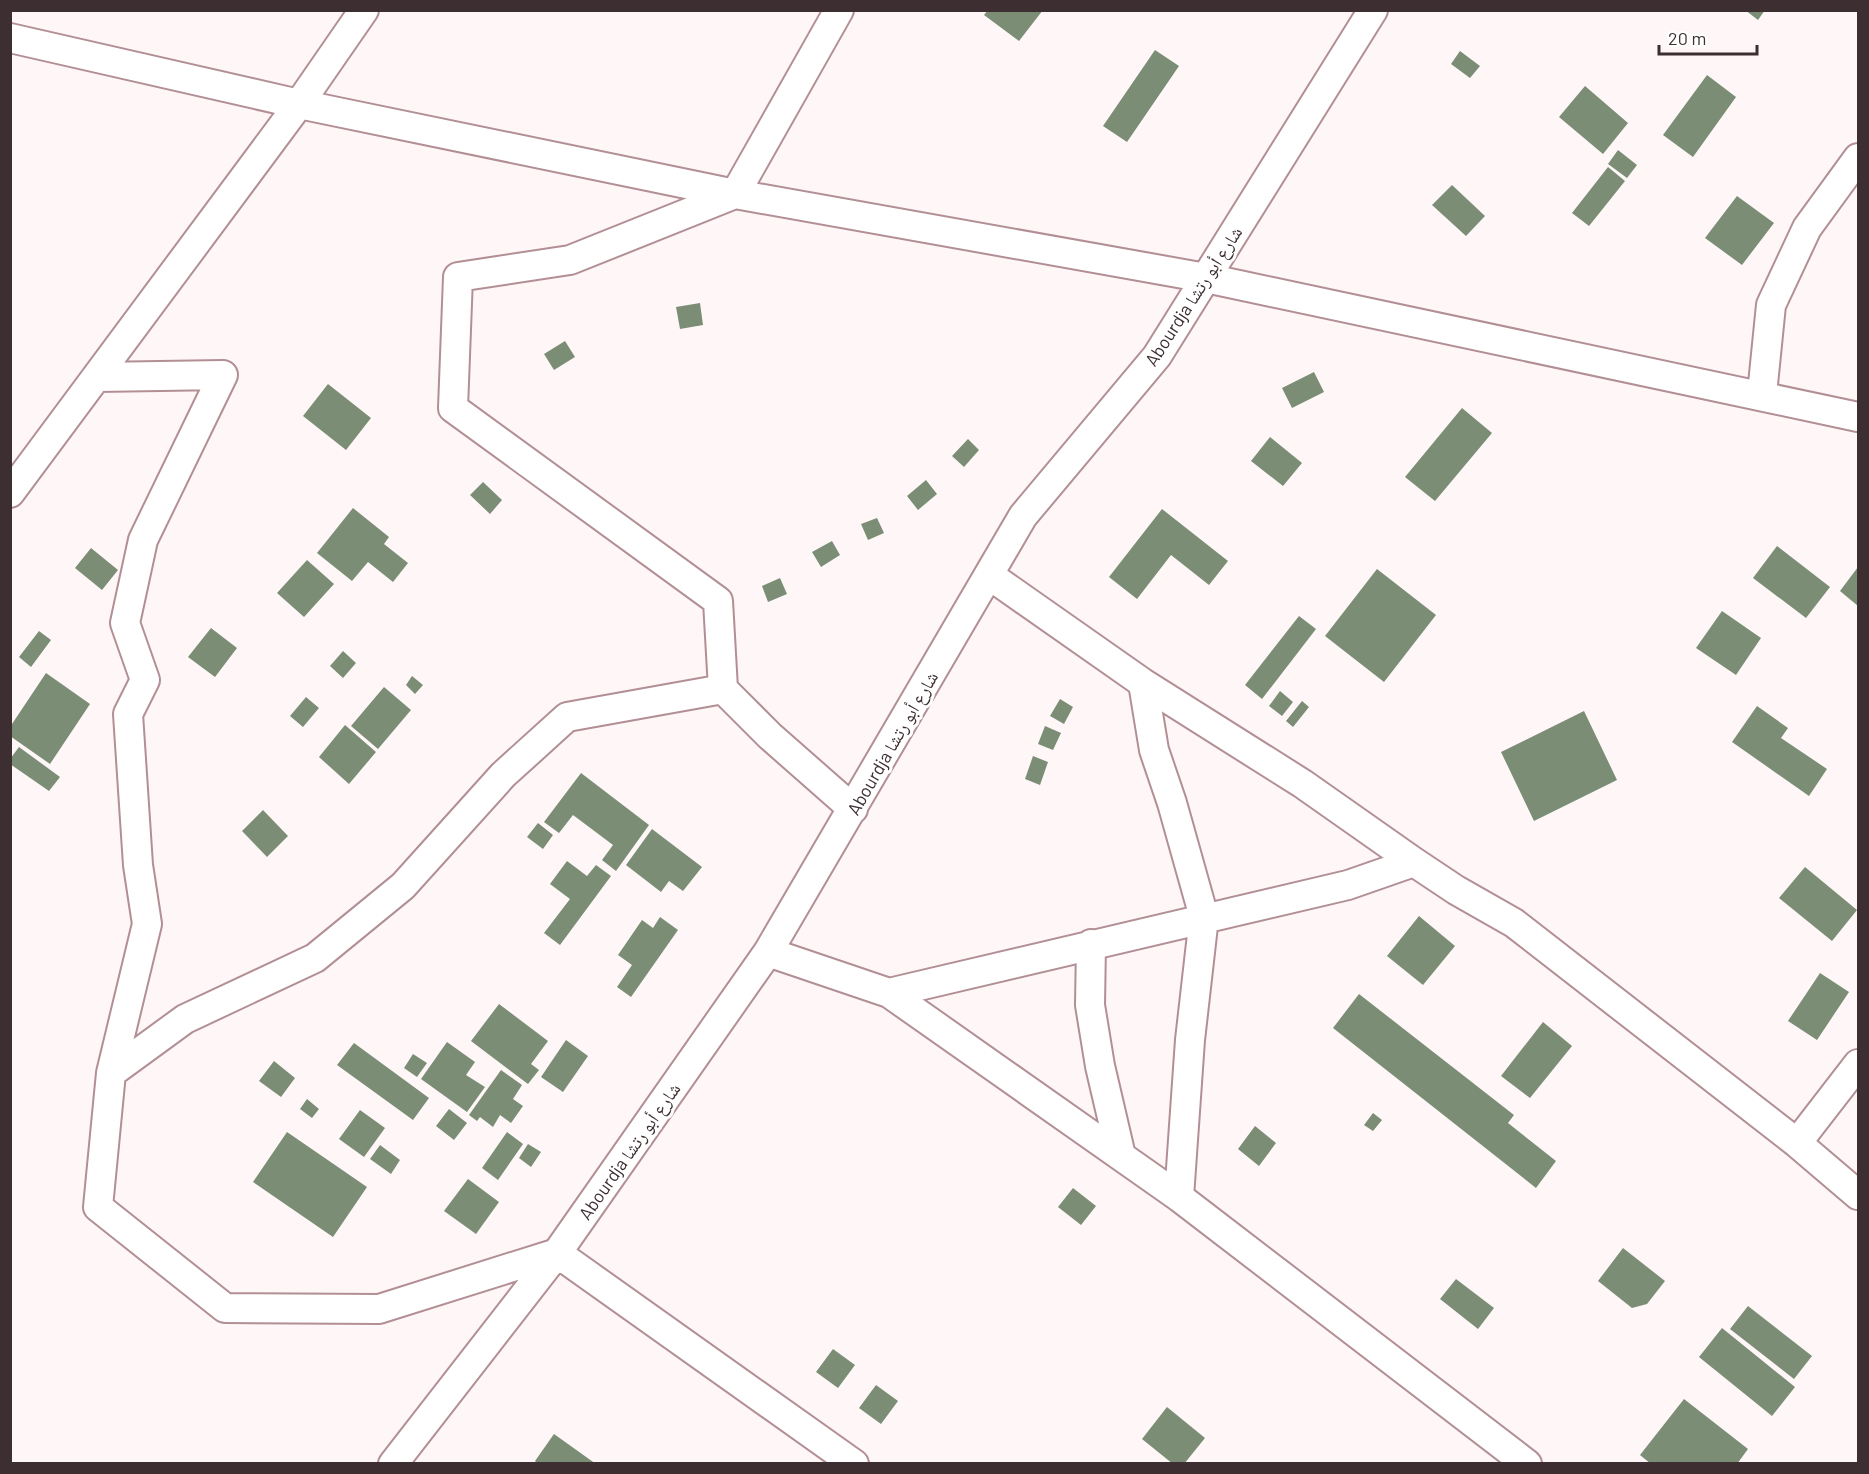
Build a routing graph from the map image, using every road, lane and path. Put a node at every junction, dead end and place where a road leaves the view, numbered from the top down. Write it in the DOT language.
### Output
graph roads {
  1 [pos="364,10"];
  2 [pos="838,10"];
  3 [pos="1373,10"];
  4 [pos="10,38"];
  5 [pos="299,104"];
  6 [pos="1858,158"];
  7 [pos="735,194"];
  8 [pos="1206,278"];
  9 [pos="97,377"];
  10 [pos="1762,394"];
  11 [pos="1858,417"];
  12 [pos="10,492"];
  13 [pos="989,575"];
  14 [pos="1143,683"];
  15 [pos="723,689"];
  16 [pos="854,809"];
  17 [pos="1414,862"];
  18 [pos="1204,917"];
  19 [pos="1091,944"];
  20 [pos="768,952"];
  21 [pos="889,993"];
  22 [pos="1858,1064"];
  23 [pos="111,1073"];
  24 [pos="1797,1143"];
  25 [pos="1121,1156"];
  26 [pos="1858,1195"];
  27 [pos="1179,1197"];
  28 [pos="557,1253"];
  29 [pos="393,1464"];
  30 [pos="854,1464"];
  31 [pos="1527,1464"];
  1 -- 5 [label="street"];
  2 -- 7 [label="street"];
  3 -- 8 [label="street, Abourdja شارع أبو رتشا"];
  4 -- 5 [label="street"];
  5 -- 7 [label="street"];
  5 -- 9 [label="street"];
  6 -- 10 [label="street"];
  7 -- 8 [label="street"];
  7 -- 15 [label="street"];
  8 -- 10 [label="street"];
  8 -- 13 [label="street, Abourdja شارع أبو رتشا"];
  9 -- 12 [label="street"];
  9 -- 23 [label="street"];
  10 -- 11 [label="street"];
  13 -- 14 [label="street"];
  13 -- 16 [label="street, Abourdja شارع أبو رتشا"];
  14 -- 17 [label="street"];
  14 -- 18 [label="street"];
  15 -- 16 [label="street"];
  15 -- 23 [label="street"];
  16 -- 20 [label="street, Abourdja شارع أبو رتشا"];
  17 -- 18 [label="street"];
  17 -- 24 [label="street"];
  18 -- 19 [label="street"];
  18 -- 27 [label="street"];
  19 -- 21 [label="street"];
  19 -- 25 [label="street"];
  20 -- 21 [label="street"];
  20 -- 28 [label="street, Abourdja شارع أبو رتشا"];
  21 -- 25 [label="street"];
  22 -- 24 [label="street"];
  23 -- 28 [label="street"];
  24 -- 26 [label="street"];
  25 -- 27 [label="street"];
  27 -- 31 [label="street"];
  28 -- 29 [label="street, Abourdja شارع أبو رتشا"];
  28 -- 30 [label="street"];
}
